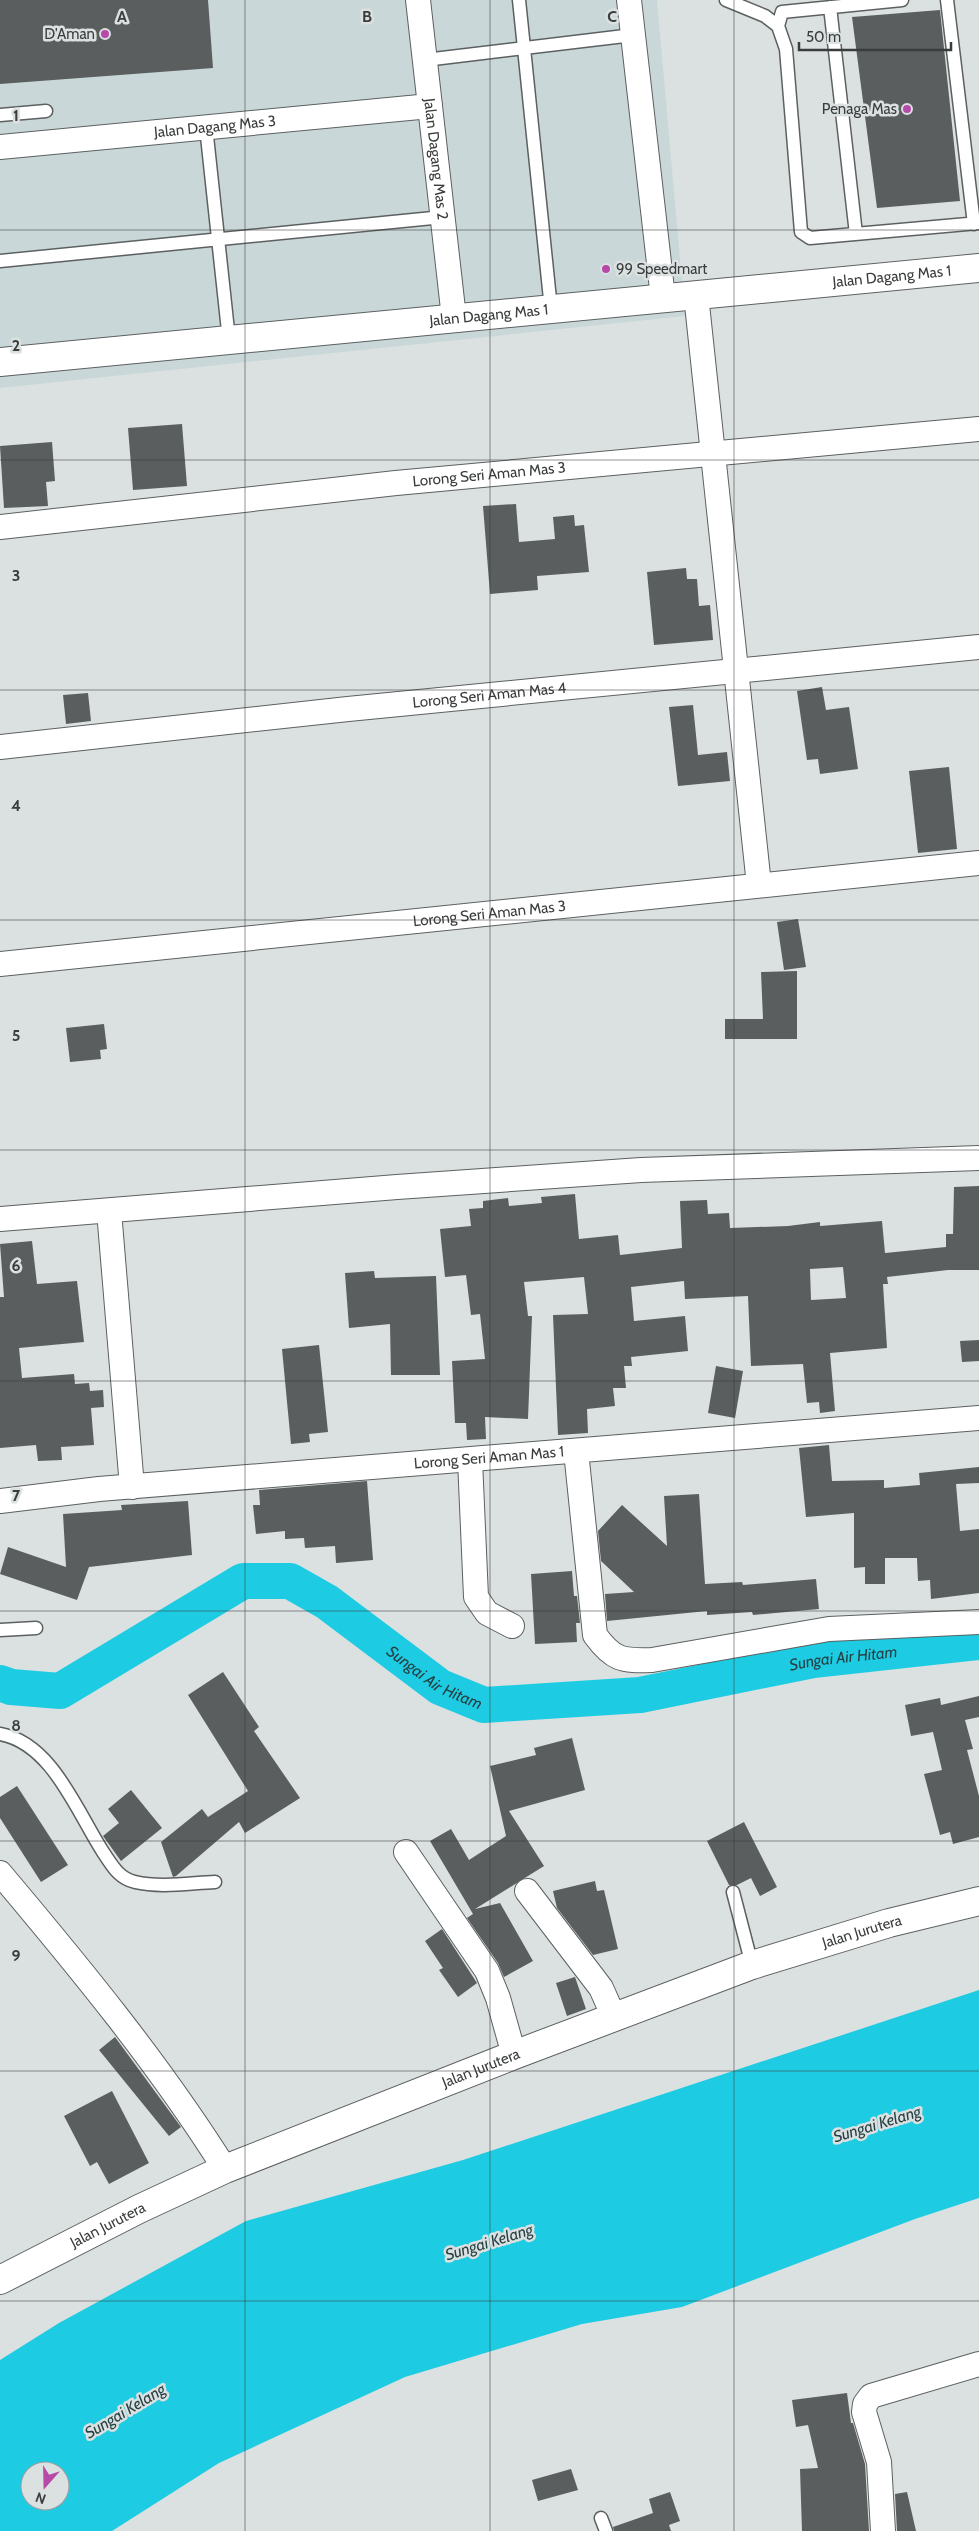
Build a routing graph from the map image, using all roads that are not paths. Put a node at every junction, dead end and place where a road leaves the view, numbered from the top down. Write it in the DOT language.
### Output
graph roads {
  1 [pos="418,0"];
  2 [pos="519,0"];
  3 [pos="629,0"];
  4 [pos="726,0"];
  5 [pos="902,0"];
  6 [pos="947,0"];
  7 [pos="830,7"];
  8 [pos="778,26"];
  9 [pos="633,34"];
  10 [pos="524,48"];
  11 [pos="424,60"];
  12 [pos="430,106"];
  13 [pos="46,111"];
  14 [pos="0,115"];
  15 [pos="206,127"];
  16 [pos="0,146"];
  17 [pos="443,217"];
  18 [pos="977,223"];
  19 [pos="856,234"];
  20 [pos="218,240"];
  21 [pos="0,261"];
  22 [pos="979,268"];
  23 [pos="696,295"];
  24 [pos="663,298"];
  25 [pos="551,309"];
  26 [pos="454,318"];
  27 [pos="229,340"];
  28 [pos="0,362"];
  29 [pos="979,429"];
  30 [pos="712,454"];
  31 [pos="0,527"];
  32 [pos="979,647"];
  33 [pos="736,671"];
  34 [pos="0,747"];
  35 [pos="979,863"];
  36 [pos="759,885"];
  37 [pos="0,964"];
  38 [pos="979,1158"];
  39 [pos="109,1211"];
  40 [pos="0,1219"];
  41 [pos="979,1418"];
  42 [pos="576,1451"];
  43 [pos="470,1460"];
  44 [pos="132,1487"];
  45 [pos="0,1501"];
  46 [pos="979,1622"];
  47 [pos="512,1626"];
  48 [pos="36,1628"];
  49 [pos="0,1630"];
  50 [pos="0,1734"];
  51 [pos="406,1852"];
  52 [pos="0,1873"];
  53 [pos="215,1882"];
  54 [pos="527,1891"];
  55 [pos="733,1892"];
  56 [pos="979,1901"];
  57 [pos="752,1965"];
  58 [pos="614,2017"];
  59 [pos="514,2055"];
  60 [pos="225,2169"];
  61 [pos="0,2280"];
  62 [pos="979,2364"];
  63 [pos="601,2518"];
  64 [pos="606,2531"];
  65 [pos="883,2531"];
  1 -- 11 [label="street, Jalan Dagang Mas 2"];
  2 -- 10 [label="lane"];
  3 -- 9 [label="street"];
  4 -- 8 [label="lane"];
  5 -- 7 [label="lane"];
  6 -- 18 [label="lane"];
  7 -- 8 [label="lane"];
  7 -- 19 [label="lane"];
  8 -- 19 [label="lane"];
  9 -- 10 [label="lane"];
  9 -- 24 [label="street"];
  10 -- 11 [label="lane"];
  10 -- 25 [label="lane"];
  11 -- 12 [label="street, Jalan Dagang Mas 2"];
  12 -- 15 [label="street, Jalan Dagang Mas 3"];
  12 -- 17 [label="street, Jalan Dagang Mas 2"];
  13 -- 14 [label="lane"];
  15 -- 16 [label="street, Jalan Dagang Mas 3"];
  15 -- 20 [label="lane"];
  17 -- 20 [label="lane"];
  17 -- 26 [label="street, Jalan Dagang Mas 2"];
  18 -- 19 [label="lane"];
  20 -- 21 [label="lane"];
  20 -- 27 [label="lane"];
  22 -- 23 [label="street, Jalan Dagang Mas 1"];
  23 -- 24 [label="street, Jalan Dagang Mas 1"];
  23 -- 30 [label="street"];
  24 -- 25 [label="street, Jalan Dagang Mas 1"];
  25 -- 26 [label="street, Jalan Dagang Mas 1"];
  26 -- 27 [label="street, Jalan Dagang Mas 1"];
  27 -- 28 [label="street, Jalan Dagang Mas 1"];
  29 -- 30 [label="street, Lorong Seri Aman Mas 3"];
  30 -- 31 [label="street, Lorong Seri Aman Mas 3"];
  30 -- 33 [label="street"];
  32 -- 33 [label="street, Lorong Seri Aman Mas 4"];
  33 -- 34 [label="street, Lorong Seri Aman Mas 4"];
  33 -- 36 [label="street"];
  35 -- 36 [label="street, Lorong Seri Aman Mas 3"];
  36 -- 37 [label="street, Lorong Seri Aman Mas 3"];
  38 -- 39 [label="street"];
  39 -- 40 [label="street"];
  39 -- 44 [label="street"];
  41 -- 42 [label="street, Lorong Seri Aman Mas 1"];
  42 -- 43 [label="street, Lorong Seri Aman Mas 1"];
  42 -- 46 [label="street"];
  43 -- 44 [label="street, Lorong Seri Aman Mas 1"];
  43 -- 47 [label="street"];
  44 -- 45 [label="street, Lorong Seri Aman Mas 1"];
  48 -- 49 [label="lane"];
  50 -- 53 [label="lane"];
  51 -- 59 [label="street"];
  52 -- 60 [label="street"];
  54 -- 58 [label="street"];
  55 -- 57 [label="lane"];
  56 -- 57 [label="street, Jalan Jurutera"];
  57 -- 58 [label="street, Jalan Jurutera"];
  58 -- 59 [label="street, Jalan Jurutera"];
  59 -- 60 [label="street, Jalan Jurutera"];
  60 -- 61 [label="street, Jalan Jurutera"];
  62 -- 65 [label="street"];
  63 -- 64 [label="lane"];
}
